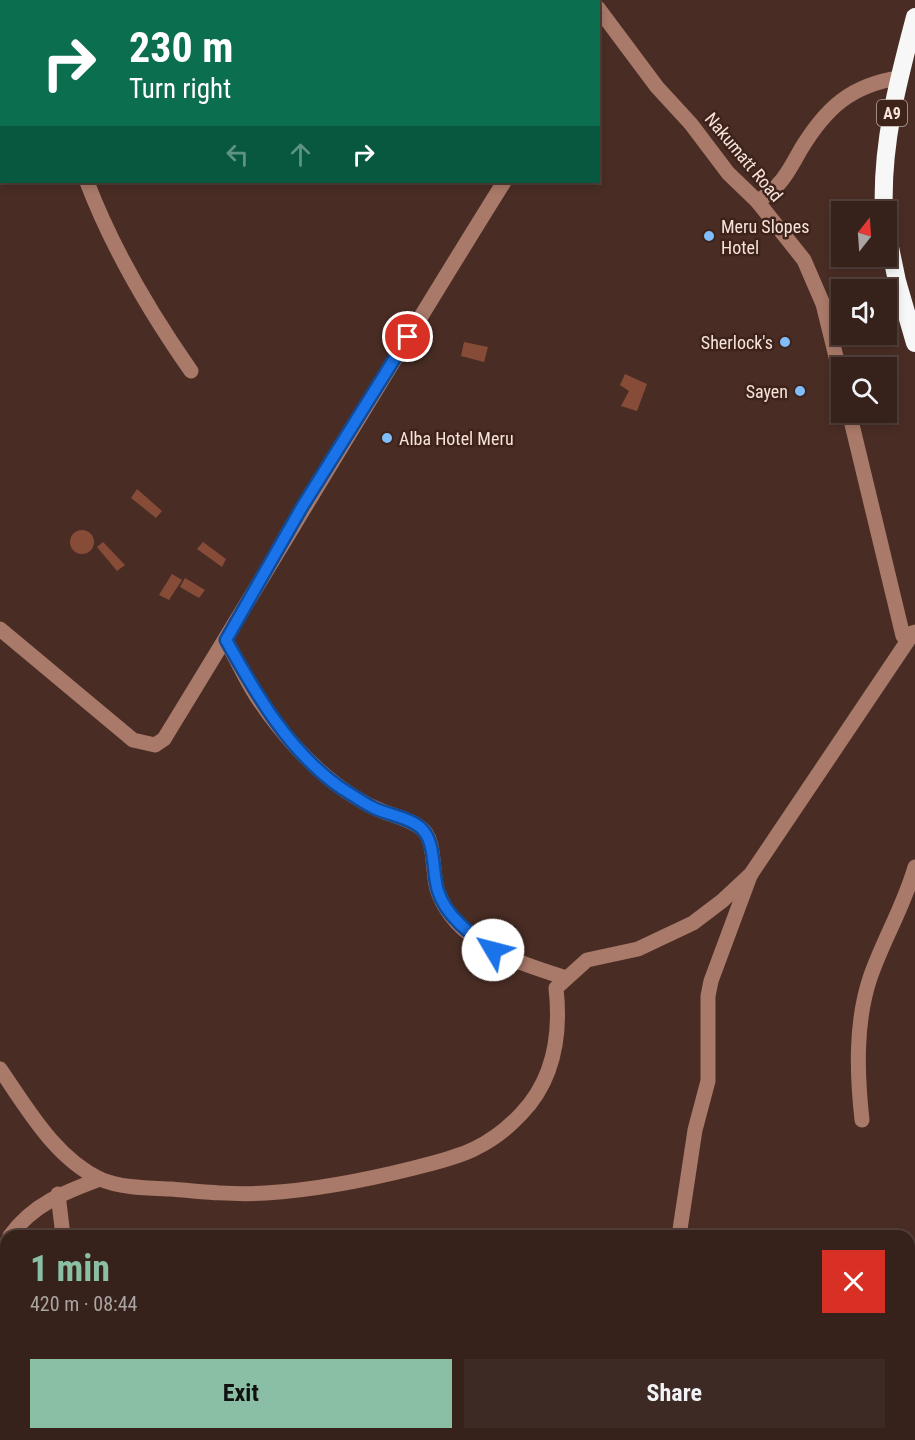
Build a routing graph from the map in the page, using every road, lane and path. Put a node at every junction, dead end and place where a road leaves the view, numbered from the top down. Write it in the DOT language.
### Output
graph roads {
  1 [pos="601,15"];
  2 [pos="915,18"];
  3 [pos="899,78"];
  4 [pos="87,183"];
  5 [pos="503,183"];
  6 [pos="757,201"];
  7 [pos="884,201"];
  8 [pos="897,298"];
  9 [pos="831,317"];
  10 [pos="826,319"];
  11 [pos="915,343"];
  12 [pos="836,357"];
  13 [pos="190,371"];
  14 [pos="852,423"];
  15 [pos="0,629"];
  16 [pos="910,634"];
  17 [pos="226,640"];
  18 [pos="915,867"];
  19 [pos="752,874"];
  20 [pos="566,978"];
  21 [pos="0,1069"];
  22 [pos="862,1120"];
  23 [pos="100,1179"];
  24 [pos="58,1194"];
  25 [pos="15,1230"];
  26 [pos="62,1230"];
  27 [pos="680,1230"];
  1 -- 6 [label="street, Nakumatt Road"];
  2 -- 3 [label="highway, A9"];
  3 -- 6 [label="street"];
  3 -- 7 [label="highway, A9"];
  4 -- 13 [label="street"];
  5 -- 17 [label="street"];
  6 -- 10 [label="street, Nakumatt Road"];
  8 -- 11 [label="highway"];
  9 -- 10 [label="street"];
  10 -- 12 [label="street, Nakumatt Road"];
  14 -- 16 [label="street"];
  15 -- 17 [label="street"];
  16 -- 19 [label="street"];
  17 -- 20 [label="street"];
  18 -- 22 [label="street"];
  19 -- 20 [label="street"];
  19 -- 27 [label="street"];
  20 -- 23 [label="street"];
  21 -- 23 [label="street"];
  23 -- 24 [label="street"];
  24 -- 25 [label="street"];
  24 -- 26 [label="street"];
}
